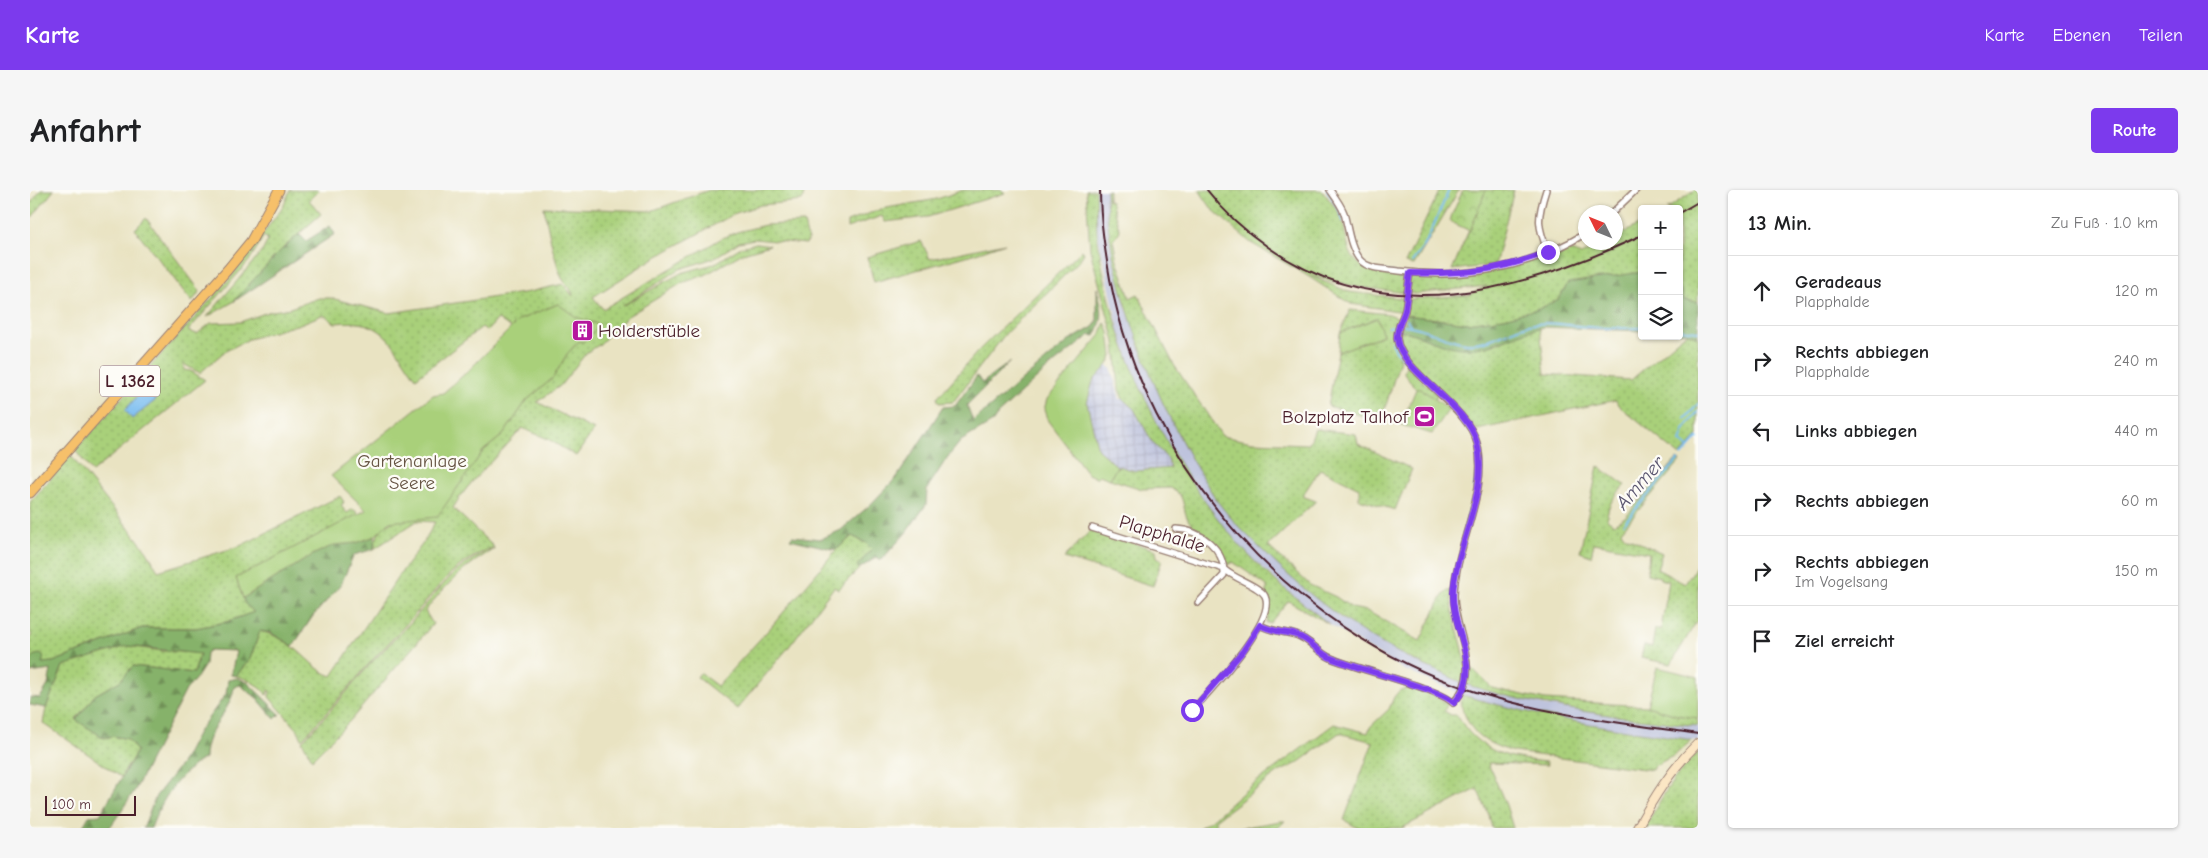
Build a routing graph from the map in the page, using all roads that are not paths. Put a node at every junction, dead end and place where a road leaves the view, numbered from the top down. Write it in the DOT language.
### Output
graph roads {
  1 [pos="280,190"];
  2 [pos="1330,190"];
  3 [pos="1546,190"];
  4 [pos="1636,190"];
  5 [pos="1620,205"];
  6 [pos="1578,238"];
  7 [pos="1548,252"];
  8 [pos="1410,273"];
  9 [pos="30,493"];
  10 [pos="1092,528"];
  11 [pos="1176,529"];
  12 [pos="1224,569"];
  13 [pos="1198,603"];
  14 [pos="1260,625"];
  15 [pos="1192,710"];
  16 [pos="1698,743"];
  17 [pos="1637,828"];
  1 -- 9 [label="main road, L 1362"];
  2 -- 8 [label="street"];
  3 -- 7 [label="street"];
  4 -- 5 [label="street"];
  6 -- 7 [label="street"];
  7 -- 8 [label="street"];
  8 -- 14 [label="street"];
  10 -- 12 [label="street, Plapphalde"];
  11 -- 12 [label="street, Plapphalde"];
  12 -- 13 [label="street, Plapphalde"];
  12 -- 14 [label="street, Plapphalde"];
  14 -- 15 [label="street, Plapphalde"];
  16 -- 17 [label="street"];
}
